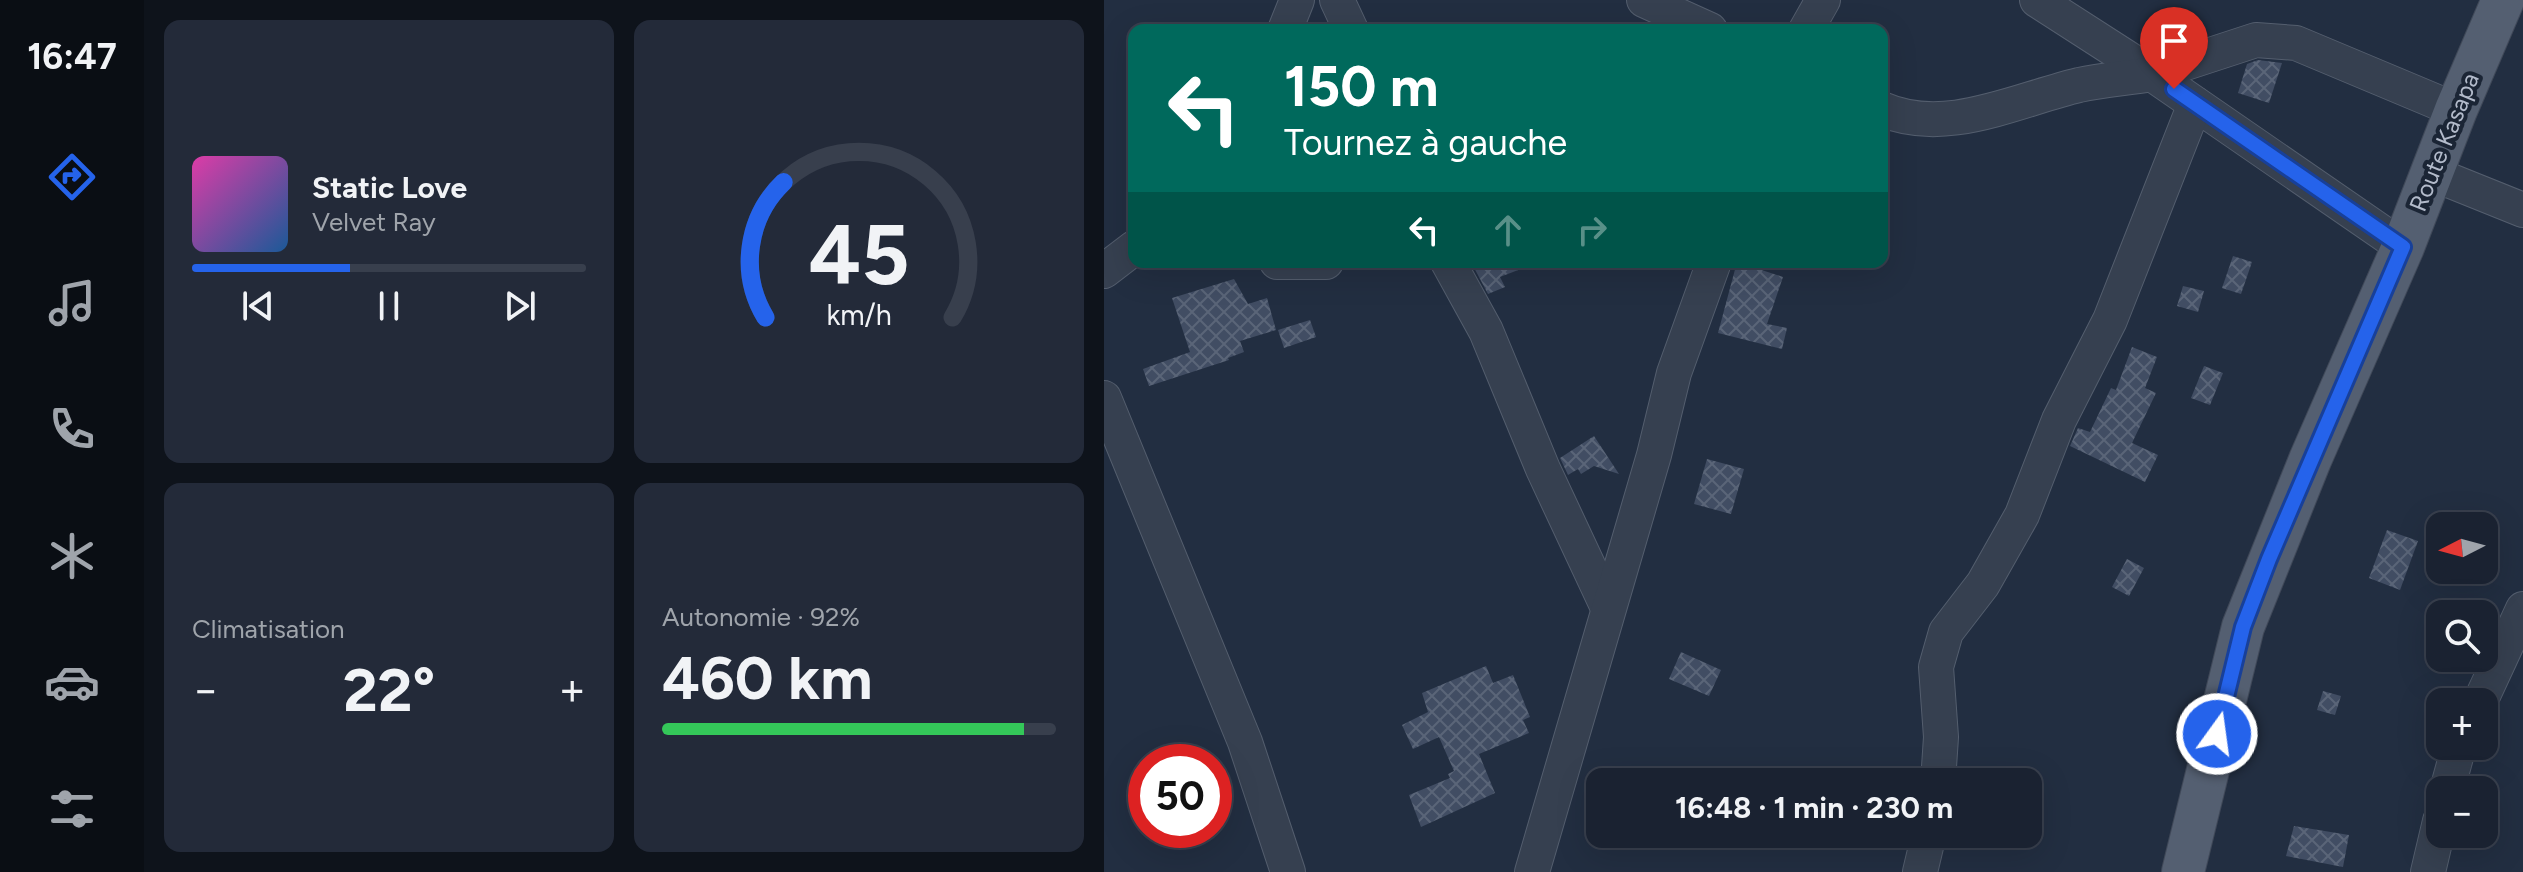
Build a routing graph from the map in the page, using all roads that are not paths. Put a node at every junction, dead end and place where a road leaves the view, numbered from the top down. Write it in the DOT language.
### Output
graph roads {
  1 [pos="1297,0"];
  2 [pos="1337,0"];
  3 [pos="1644,0"];
  4 [pos="1823,0"];
  5 [pos="2037,0"];
  6 [pos="2503,0"];
  7 [pos="1287,24"];
  8 [pos="1348,24"];
  9 [pos="1697,24"];
  10 [pos="1809,24"];
  11 [pos="2152,74"];
  12 [pos="2195,104"];
  13 [pos="2456,110"];
  14 [pos="1888,112"];
  15 [pos="2431,173"];
  16 [pos="2523,210"];
  17 [pos="2403,247"];
  18 [pos="1128,253"];
  19 [pos="1451,268"];
  20 [pos="1712,268"];
  21 [pos="1104,271"];
  22 [pos="1104,398"];
  23 [pos="1608,608"];
  24 [pos="2523,609"];
  25 [pos="2486,688"];
  26 [pos="1939,768"];
  27 [pos="1926,848"];
  28 [pos="2434,848"];
  29 [pos="1288,872"];
  30 [pos="1532,872"];
  31 [pos="1920,872"];
  32 [pos="2183,872"];
  33 [pos="2428,872"];
  1 -- 7 [label="street"];
  2 -- 8 [label="street"];
  3 -- 9 [label="street"];
  4 -- 10 [label="street"];
  5 -- 11 [label="street"];
  6 -- 13 [label="main road, Route Kasapa"];
  11 -- 12 [label="street"];
  11 -- 13 [label="street"];
  11 -- 14 [label="street"];
  12 -- 17 [label="street"];
  12 -- 26 [label="street"];
  13 -- 15 [label="main road, Route Kasapa"];
  15 -- 16 [label="street"];
  15 -- 17 [label="main road, Route Kasapa"];
  17 -- 32 [label="main road, Route Kasapa"];
  18 -- 21 [label="street"];
  19 -- 23 [label="street"];
  20 -- 23 [label="street"];
  22 -- 29 [label="street"];
  23 -- 30 [label="street"];
  24 -- 25 [label="street"];
  27 -- 31 [label="street"];
  28 -- 33 [label="street"];
}
